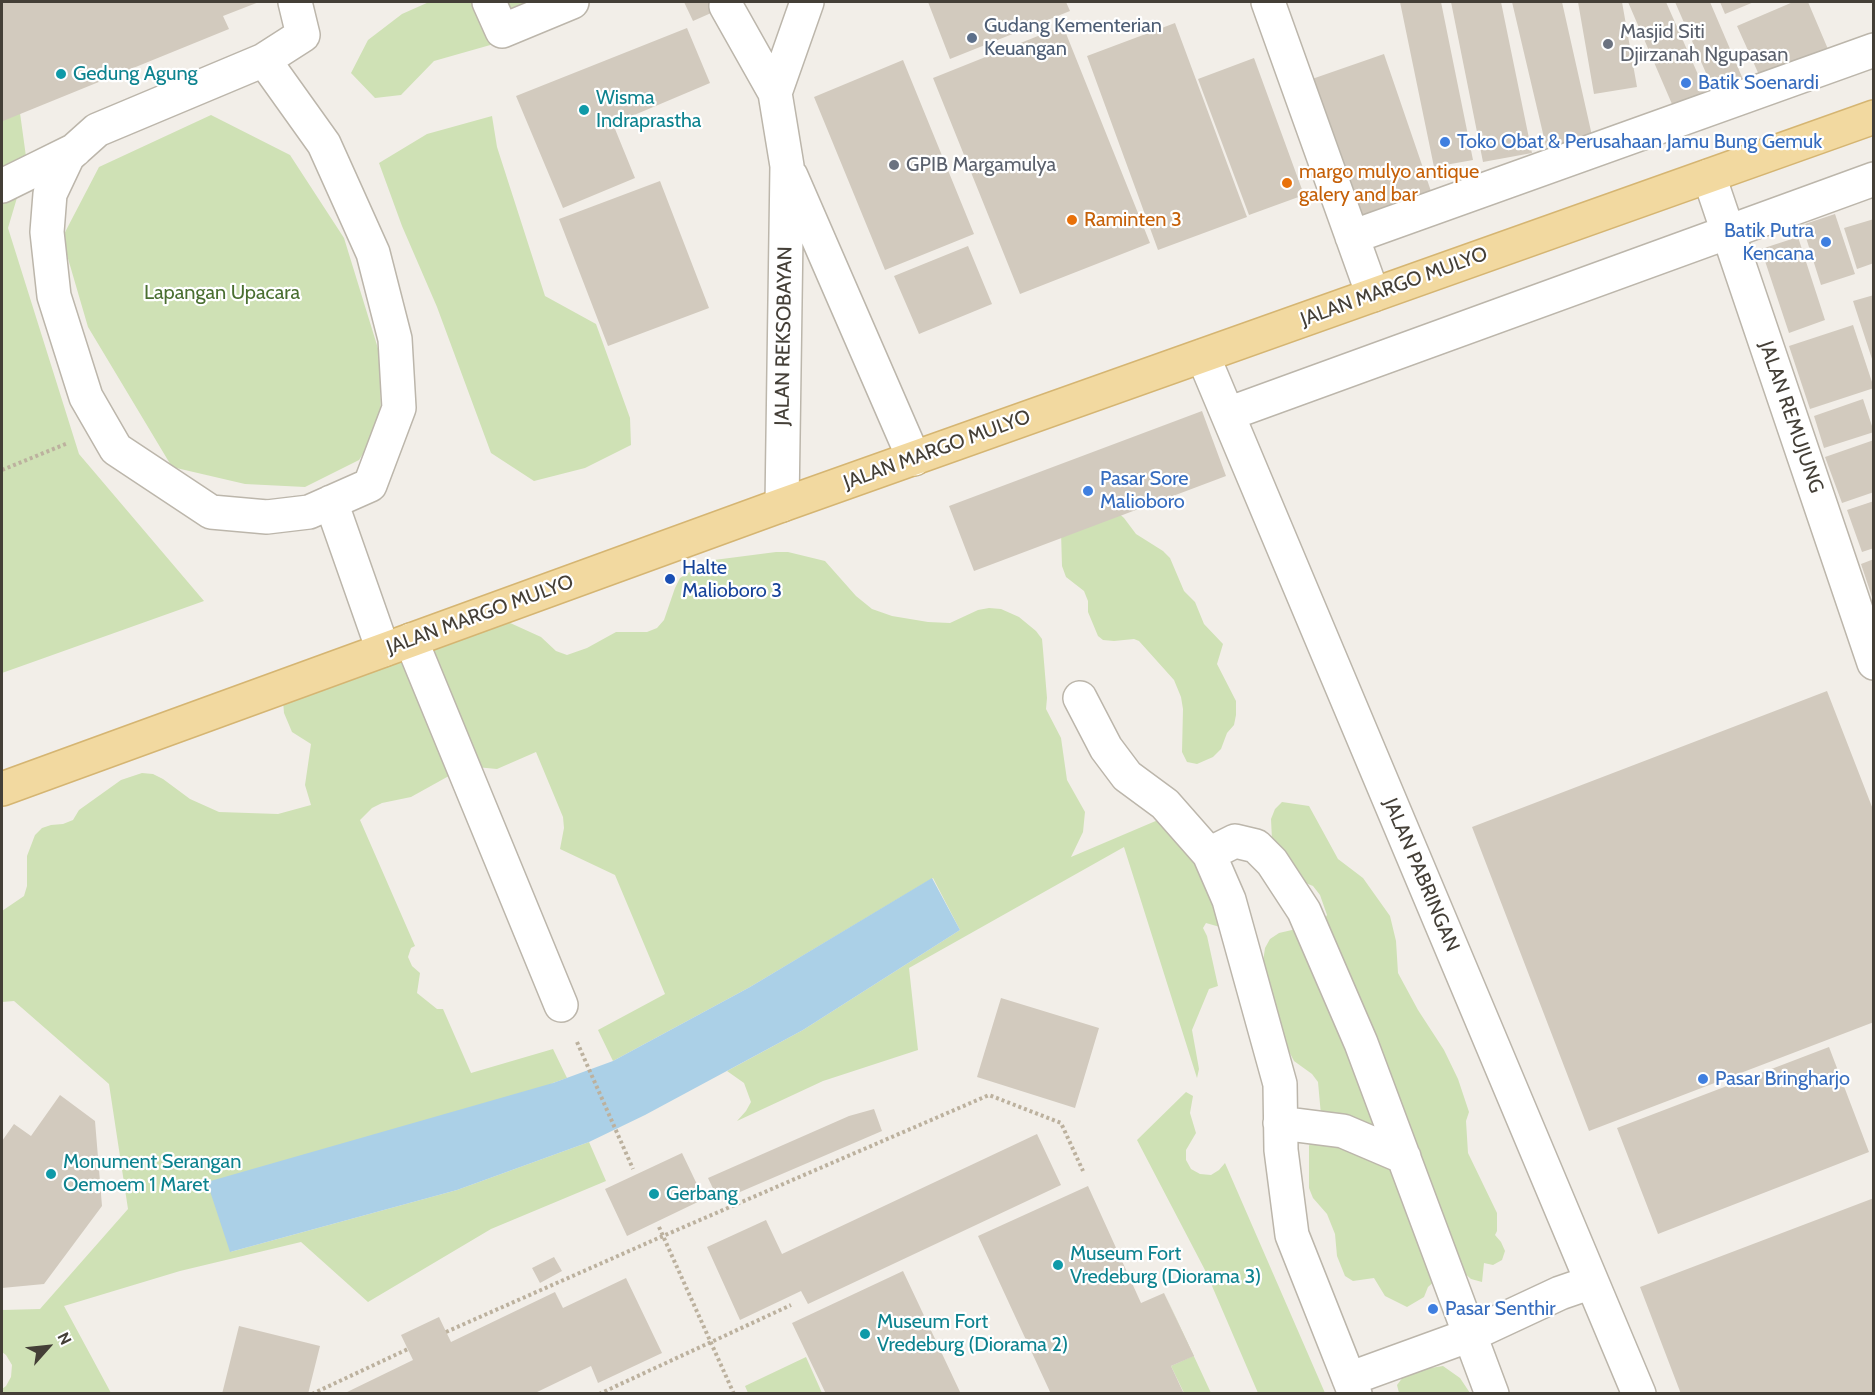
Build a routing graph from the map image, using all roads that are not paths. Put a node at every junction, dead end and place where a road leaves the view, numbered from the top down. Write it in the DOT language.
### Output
graph roads {
  1 [pos="295,2"];
  2 [pos="489,2"];
  3 [pos="572,2"];
  4 [pos="807,2"];
  5 [pos="1268,2"];
  6 [pos="726,6"];
  7 [pos="1874,50"];
  8 [pos="264,60"];
  9 [pos="775,93"];
  10 [pos="1874,117"];
  11 [pos="75,150"];
  12 [pos="787,166"];
  13 [pos="1709,176"];
  14 [pos="1874,178"];
  15 [pos="2,186"];
  16 [pos="1728,231"];
  17 [pos="1352,237"];
  18 [pos="1373,295"];
  19 [pos="1203,356"];
  20 [pos="1228,414"];
  21 [pos="914,459"];
  22 [pos="331,502"];
  23 [pos="782,505"];
  24 [pos="397,645"];
  25 [pos="1873,660"];
  26 [pos="1080,698"];
  27 [pos="2,789"];
  28 [pos="1209,854"];
  29 [pos="561,1005"];
  30 [pos="1280,1123"];
  31 [pos="1404,1157"];
  32 [pos="1592,1282"];
  33 [pos="1470,1335"];
  34 [pos="1352,1386"];
  35 [pos="1492,1394"];
  36 [pos="1639,1394"];
  1 -- 8 [label="street"];
  2 -- 3 [label="street"];
  4 -- 9 [label="street, JALAN REKSOBAYAN"];
  5 -- 17 [label="street"];
  6 -- 9 [label="street"];
  7 -- 17 [label="street"];
  8 -- 11 [label="street"];
  8 -- 22 [label="street"];
  9 -- 12 [label="street, JALAN REKSOBAYAN"];
  10 -- 13 [label="main road, JALAN MARGO MULYO"];
  11 -- 15 [label="street"];
  11 -- 22 [label="street"];
  12 -- 21 [label="street, JALAN REKSOBAYAN"];
  12 -- 23 [label="street, JALAN REKSOBAYAN"];
  13 -- 16 [label="street, JALAN REMUJUNG"];
  13 -- 18 [label="main road, JALAN MARGO MULYO"];
  14 -- 16 [label="street"];
  16 -- 20 [label="street"];
  16 -- 25 [label="street, JALAN REMUJUNG"];
  17 -- 18 [label="street"];
  18 -- 19 [label="main road, JALAN MARGO MULYO"];
  19 -- 20 [label="street, JALAN PABRINGAN"];
  19 -- 21 [label="main road, JALAN MARGO MULYO"];
  20 -- 32 [label="street, JALAN PABRINGAN"];
  21 -- 23 [label="main road, JALAN MARGO MULYO"];
  22 -- 24 [label="street"];
  23 -- 24 [label="main road, JALAN MARGO MULYO"];
  24 -- 27 [label="main road, JALAN MARGO MULYO"];
  24 -- 29 [label="street"];
  26 -- 28 [label="street"];
  28 -- 30 [label="street"];
  28 -- 31 [label="street"];
  30 -- 31 [label="street"];
  30 -- 34 [label="street"];
  31 -- 33 [label="street"];
  32 -- 33 [label="street"];
  32 -- 36 [label="street, JALAN PABRINGAN"];
  33 -- 34 [label="street"];
  33 -- 35 [label="street"];
}
